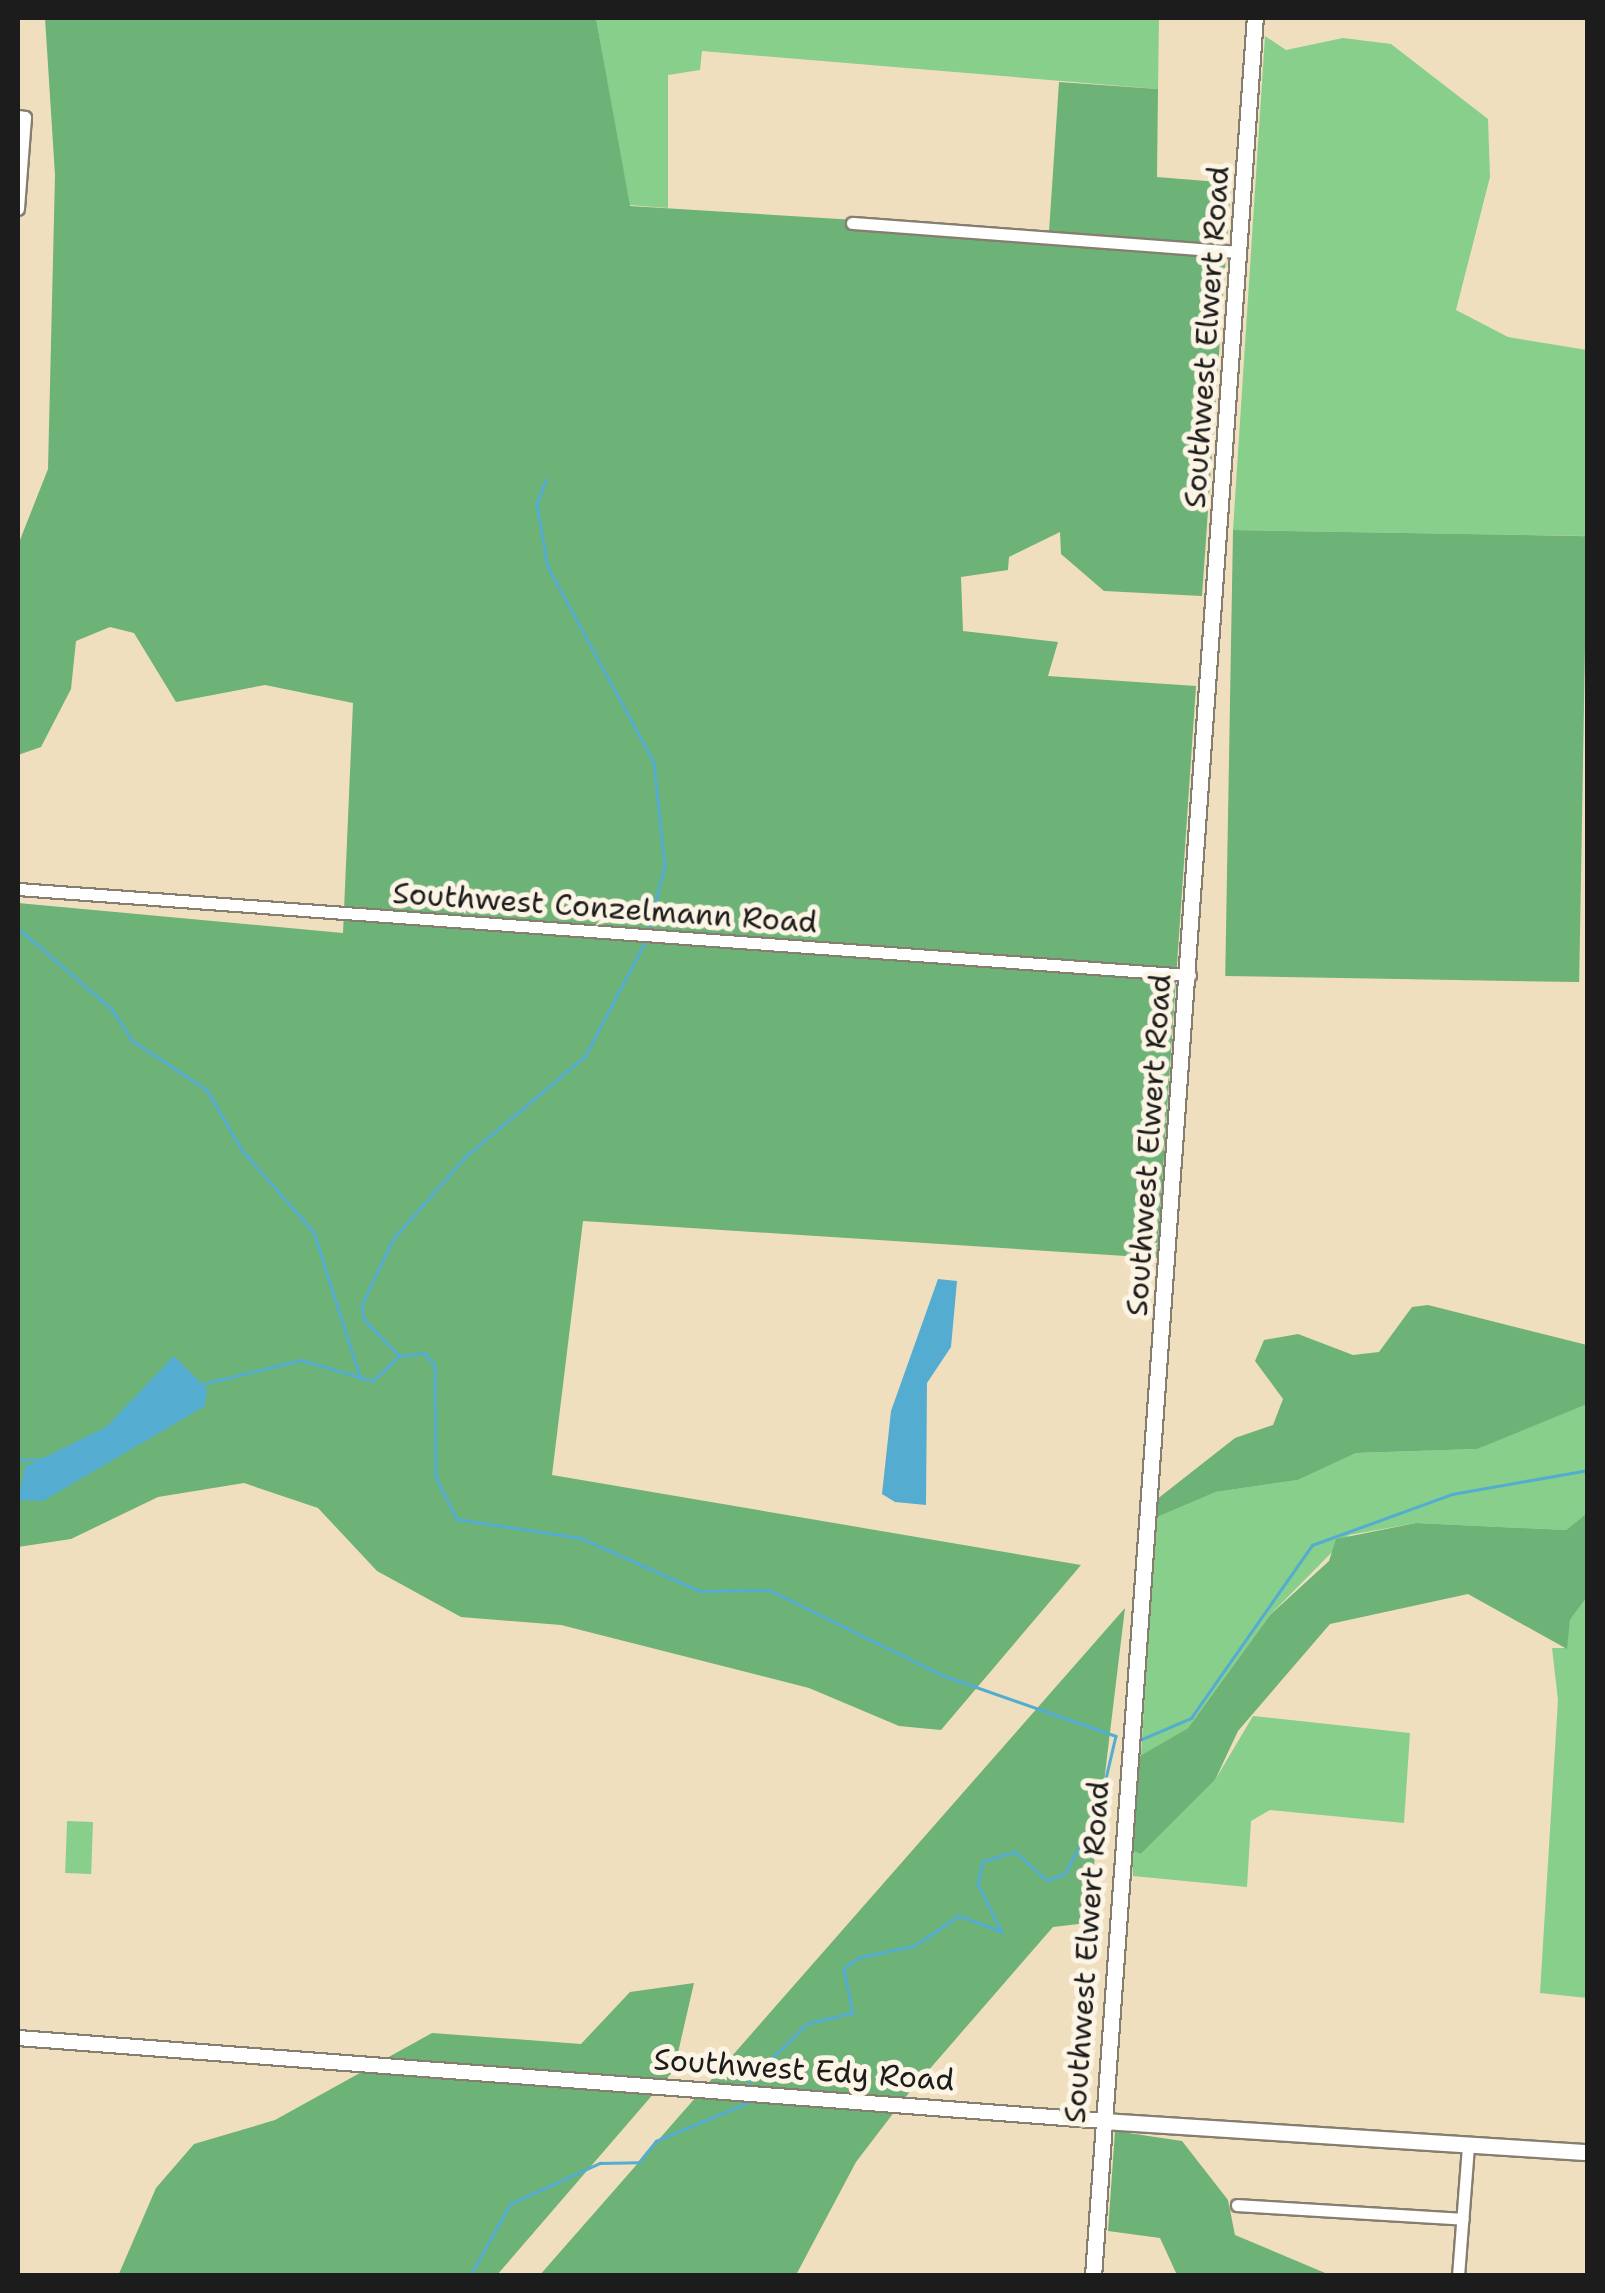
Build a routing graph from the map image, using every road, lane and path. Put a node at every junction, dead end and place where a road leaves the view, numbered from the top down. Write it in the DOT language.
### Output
graph roads {
  1 [pos="1256,18"];
  2 [pos="18,116"];
  3 [pos="18,208"];
  4 [pos="852,223"];
  5 [pos="1240,252"];
  6 [pos="18,889"];
  7 [pos="1190,976"];
  8 [pos="18,2038"];
  9 [pos="1103,2120"];
  10 [pos="1468,2145"];
  11 [pos="1588,2152"];
  12 [pos="1237,2205"];
  13 [pos="1462,2219"];
  14 [pos="1093,2276"];
  15 [pos="1458,2276"];
  1 -- 5 [label="main road, Southwest Elwert Road"];
  2 -- 3 [label="street"];
  4 -- 5 [label="street"];
  5 -- 7 [label="main road, Southwest Elwert Road"];
  6 -- 7 [label="street, Southwest Conzelmann Road"];
  7 -- 9 [label="main road, Southwest Elwert Road"];
  8 -- 9 [label="street, Southwest Edy Road"];
  9 -- 10 [label="main road, Southwest Edy Road"];
  9 -- 14 [label="main road, Southwest Elwert Road"];
  10 -- 11 [label="main road, Southwest Edy Road"];
  10 -- 13 [label="street"];
  12 -- 13 [label="street"];
  13 -- 15 [label="street"];
}
